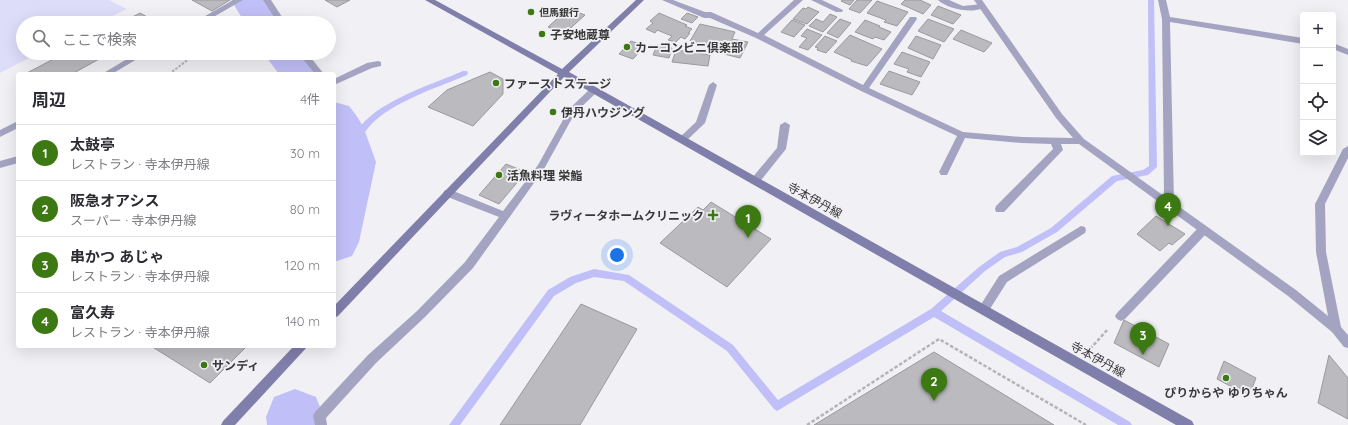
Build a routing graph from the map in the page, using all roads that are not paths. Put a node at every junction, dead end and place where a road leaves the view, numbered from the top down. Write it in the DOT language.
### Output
graph roads {
  1 [pos="240,0"];
  2 [pos="267,0"];
  3 [pos="429,0"];
  4 [pos="640,0"];
  5 [pos="666,0"];
  6 [pos="800,0"];
  7 [pos="815,0"];
  8 [pos="942,0"];
  9 [pos="1162,0"];
  10 [pos="980,3"];
  11 [pos="839,10"];
  12 [pos="211,16"];
  13 [pos="277,16"];
  14 [pos="913,19"];
  15 [pos="1166,19"];
  16 [pos="760,36"];
  17 [pos="1300,41"];
  18 [pos="1336,47"];
  19 [pos="1348,52"];
  20 [pos="131,60"];
  21 [pos="308,60"];
  22 [pos="378,64"];
  23 [pos="110,72"];
  24 [pos="318,72"];
  25 [pos="563,73"];
  26 [pos="336,81"];
  27 [pos="713,85"];
  28 [pos="864,89"];
  29 [pos="593,91"];
  30 [pos="16,125"];
  31 [pos="785,125"];
  32 [pos="0,134"];
  33 [pos="962,135"];
  34 [pos="682,140"];
  35 [pos="1055,141"];
  36 [pos="1081,141"];
  37 [pos="1348,149"];
  38 [pos="16,160"];
  39 [pos="0,165"];
  40 [pos="944,172"];
  41 [pos="755,181"];
  42 [pos="448,194"];
  43 [pos="1169,205"];
  44 [pos="1000,209"];
  45 [pos="506,216"];
  46 [pos="1081,230"];
  47 [pos="1203,230"];
  48 [pos="984,309"];
  49 [pos="336,311"];
  50 [pos="1121,316"];
  51 [pos="1336,329"];
  52 [pos="1348,342"];
  53 [pos="300,348"];
  54 [pos="227,425"];
  55 [pos="321,425"];
  56 [pos="1188,425"];
  1 -- 12 [label="street"];
  2 -- 13 [label="street"];
  3 -- 25 [label="main road, 寺本伊丹線"];
  4 -- 25 [label="main road"];
  5 -- 16 [label="street"];
  6 -- 16 [label="street"];
  7 -- 11 [label="street"];
  8 -- 10 [label="street"];
  9 -- 15 [label="street"];
  10 -- 36 [label="street"];
  14 -- 28 [label="street"];
  15 -- 17 [label="street"];
  15 -- 43 [label="street"];
  16 -- 28 [label="street"];
  18 -- 19 [label="street"];
  20 -- 23 [label="street"];
  21 -- 24 [label="street"];
  22 -- 26 [label="street"];
  25 -- 29 [label="main road, 寺本伊丹線"];
  25 -- 42 [label="main road"];
  27 -- 34 [label="street"];
  28 -- 33 [label="street"];
  29 -- 34 [label="main road, 寺本伊丹線"];
  29 -- 45 [label="street"];
  30 -- 32 [label="street"];
  31 -- 41 [label="street"];
  33 -- 35 [label="street"];
  33 -- 40 [label="street"];
  34 -- 41 [label="main road, 寺本伊丹線"];
  35 -- 36 [label="street"];
  35 -- 44 [label="street"];
  36 -- 43 [label="street"];
  37 -- 51 [label="street"];
  38 -- 39 [label="street"];
  41 -- 48 [label="main road, 寺本伊丹線"];
  42 -- 45 [label="street"];
  42 -- 49 [label="main road"];
  43 -- 47 [label="street"];
  45 -- 55 [label="street"];
  46 -- 48 [label="street"];
  47 -- 50 [label="street"];
  47 -- 51 [label="street"];
  48 -- 56 [label="main road, 寺本伊丹線"];
  51 -- 52 [label="street"];
  53 -- 54 [label="main road"];
}
